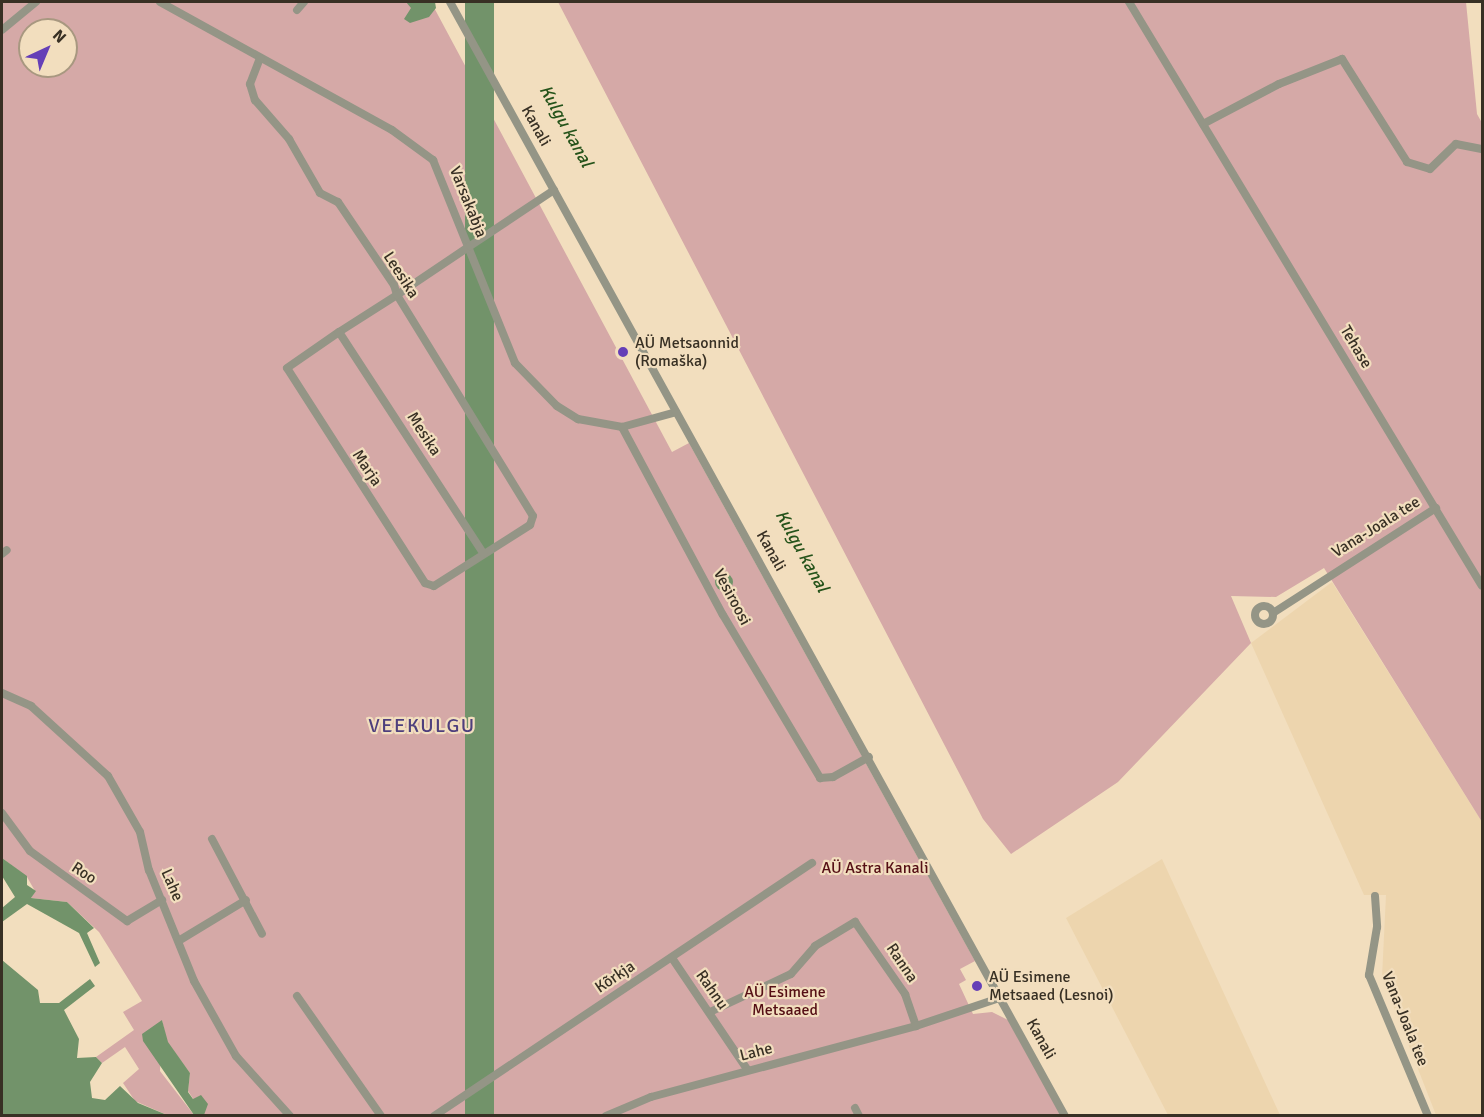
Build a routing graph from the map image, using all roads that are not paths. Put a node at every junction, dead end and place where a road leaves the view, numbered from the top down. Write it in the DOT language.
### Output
graph roads {
  1 [pos="36,2"];
  2 [pos="304,2"];
  3 [pos="450,2"];
  4 [pos="1129,2"];
  5 [pos="166,3"];
  6 [pos="297,10"];
  7 [pos="2,30"];
  8 [pos="260,58"];
  9 [pos="1203,124"];
  10 [pos="1482,149"];
  11 [pos="554,190"];
  12 [pos="470,246"];
  13 [pos="397,295"];
  14 [pos="339,332"];
  15 [pos="676,411"];
  16 [pos="622,427"];
  17 [pos="1436,508"];
  18 [pos="483,553"];
  19 [pos="1482,586"];
  20 [pos="1273,613"];
  21 [pos="2,693"];
  22 [pos="869,757"];
  23 [pos="2,813"];
  24 [pos="212,839"];
  25 [pos="812,863"];
  26 [pos="1375,896"];
  27 [pos="162,900"];
  28 [pos="246,900"];
  29 [pos="262,934"];
  30 [pos="180,940"];
  31 [pos="672,958"];
  32 [pos="297,996"];
  33 [pos="999,998"];
  34 [pos="710,1012"];
  35 [pos="916,1026"];
  36 [pos="747,1069"];
  37 [pos="290,1116"];
  38 [pos="381,1116"];
  39 [pos="434,1116"];
  40 [pos="606,1116"];
  41 [pos="1065,1116"];
  42 [pos="1428,1116"];
  1 -- 7 [label="street"];
  2 -- 6 [label="street"];
  3 -- 11 [label="street, Kanali"];
  4 -- 9 [label="street, Tehase"];
  5 -- 8 [label="street, Varsakabja"];
  8 -- 12 [label="street, Varsakabja"];
  8 -- 13 [label="street, Leesika"];
  9 -- 10 [label="street"];
  9 -- 17 [label="street, Tehase"];
  11 -- 12 [label="street"];
  11 -- 15 [label="street, Kanali"];
  12 -- 13 [label="street"];
  12 -- 16 [label="street, Varsakabja"];
  13 -- 14 [label="street"];
  13 -- 18 [label="street, Leesika"];
  14 -- 18 [label="street, Mesika"];
  14 -- 18 [label="street, Marja"];
  15 -- 16 [label="street"];
  15 -- 22 [label="street, Kanali"];
  16 -- 22 [label="street, Vesiroosi"];
  17 -- 19 [label="street, Tehase"];
  17 -- 20 [label="street, Vana-Joala tee"];
  21 -- 27 [label="street, Lahe"];
  22 -- 33 [label="street, Kanali"];
  23 -- 27 [label="street, Roo"];
  24 -- 28 [label="street"];
  25 -- 31 [label="street, Kõrkja"];
  26 -- 42 [label="street, Vana-Joala tee"];
  27 -- 30 [label="street, Lahe"];
  28 -- 29 [label="street"];
  28 -- 30 [label="street"];
  30 -- 37 [label="street, Lahe"];
  31 -- 34 [label="street, Rahnu"];
  31 -- 39 [label="street, Kõrkja"];
  32 -- 38 [label="street"];
  33 -- 35 [label="street, Lahe"];
  33 -- 41 [label="street, Kanali"];
  34 -- 35 [label="street, Ranna"];
  34 -- 36 [label="street, Rahnu"];
  35 -- 36 [label="street, Lahe"];
  36 -- 40 [label="street, Lahe"];
}
